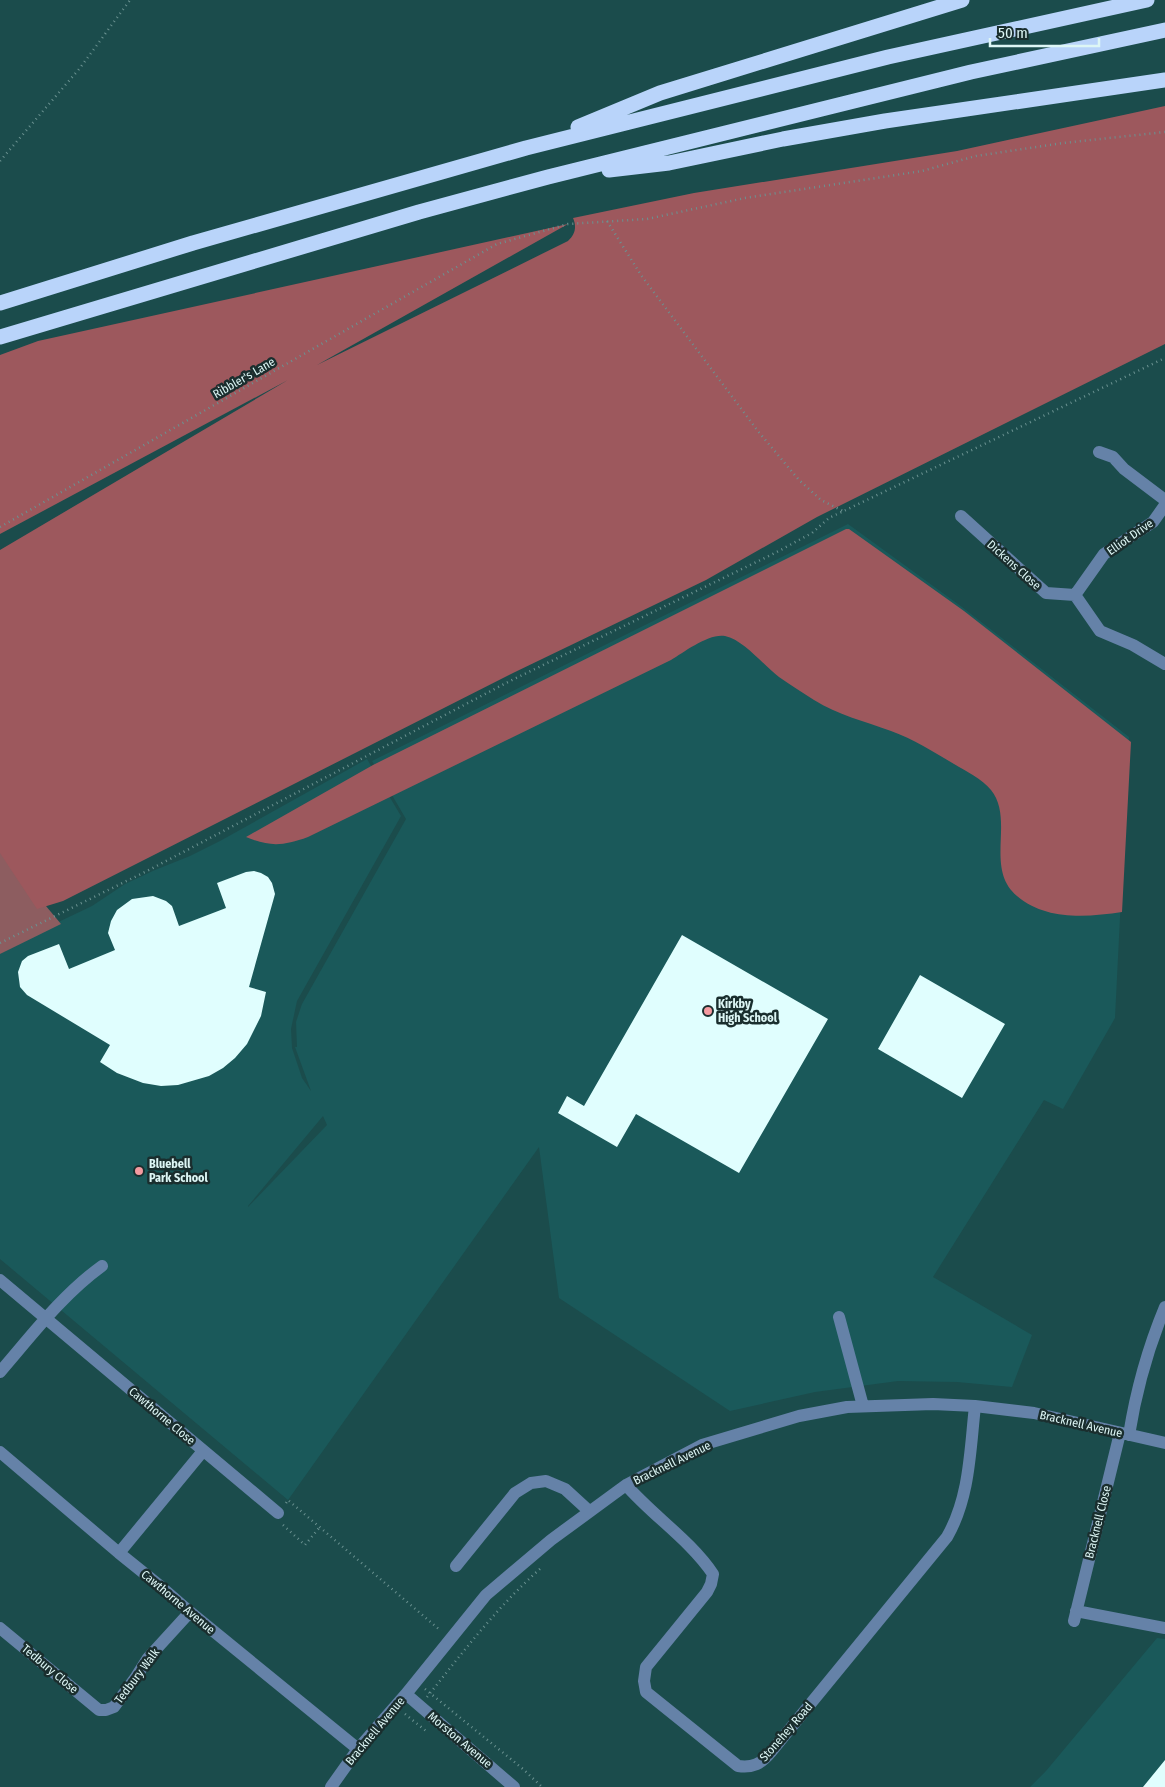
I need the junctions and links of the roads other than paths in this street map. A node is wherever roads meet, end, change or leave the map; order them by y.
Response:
1 (962, 0) edge
2 (1147, 0) edge
3 (1165, 30) edge
4 (1165, 80) edge
5 (526, 148) junction
6 (548, 177) junction
7 (0, 302) edge
8 (0, 337) edge
9 (1099, 452) dead end
10 (1165, 500) edge
11 (1165, 505) edge
12 (961, 516) dead end
13 (1075, 595) junction
14 (1165, 664) edge
15 (102, 1266) dead end
16 (0, 1280) edge
17 (1165, 1308) edge
18 (839, 1317) dead end
19 (47, 1318) junction
20 (0, 1372) edge
21 (863, 1406) junction
22 (975, 1406) junction
23 (1125, 1434) junction
24 (1165, 1443) edge
25 (203, 1451) junction
26 (0, 1452) edge
27 (626, 1485) junction
28 (589, 1511) junction
29 (278, 1513) road end
30 (119, 1553) junction
31 (456, 1566) dead end
32 (190, 1612) junction
33 (0, 1628) edge
34 (1165, 1628) edge
35 (406, 1694) junction
36 (100, 1710) joint
37 (358, 1749) junction
38 (331, 1787) edge
39 (514, 1787) edge

1 - 5 highway
2 - 5 highway
3 - 6 highway
4 - 6 highway
5 - 7 highway
6 - 8 highway
9 - 10 street
11 - 13 street, Elliot Drive
12 - 13 street, Dickens Close
13 - 14 street
15 - 19 street
16 - 19 street, Cawthorne Close
17 - 23 street, Bracknell Close
18 - 21 street
19 - 20 street
19 - 25 street, Cawthorne Close
21 - 22 street, Bracknell Avenue
21 - 27 street, Bracknell Avenue
22 - 23 street, Bracknell Avenue
22 - 27 street, Stonehey Road
23 - 24 street, Bracknell Avenue
23 - 34 street, Bracknell Close
25 - 29 street, Cawthorne Close
25 - 30 street
26 - 30 street, Cawthorne Avenue
27 - 28 street, Bracknell Avenue
28 - 31 street
28 - 35 street, Bracknell Avenue
30 - 32 street, Cawthorne Avenue
32 - 36 street, Tedbury Walk
32 - 37 street, Cawthorne Avenue
33 - 36 street, Tedbury Close
35 - 37 street, Bracknell Avenue
35 - 39 street, Morston Avenue
37 - 38 street, Bracknell Avenue

